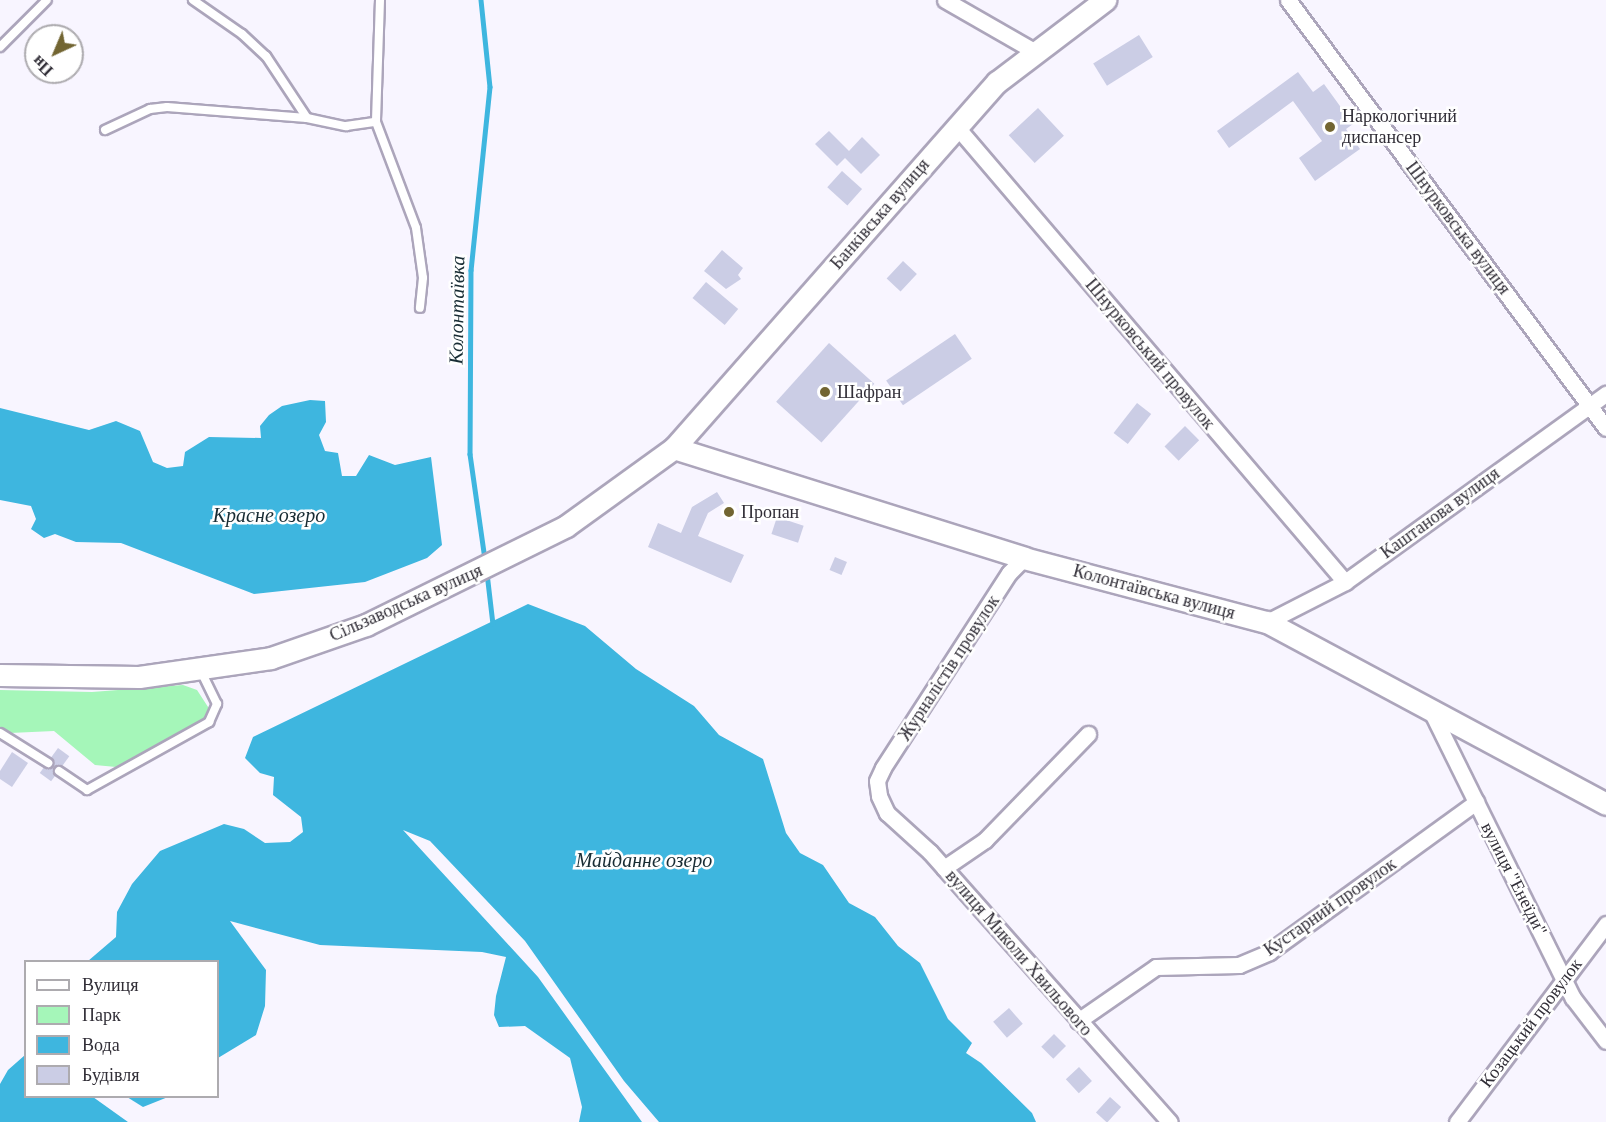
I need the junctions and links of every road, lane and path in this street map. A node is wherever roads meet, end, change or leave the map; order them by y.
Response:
1 (47, 0) edge
2 (193, 0) edge
3 (380, 0) edge
4 (945, 0) edge
5 (1105, 0) edge
6 (1288, 0) edge
7 (0, 47) edge
8 (1034, 51) junction
9 (308, 118) junction
10 (376, 122) junction
11 (956, 126) junction
12 (105, 130) dead end
13 (420, 308) dead end
14 (1606, 394) edge
15 (1591, 405) junction
16 (1606, 428) edge
17 (674, 448) junction
18 (1024, 558) junction
19 (1345, 582) junction
20 (1268, 622) junction
21 (201, 671) junction
22 (0, 675) edge
23 (1431, 711) junction
24 (0, 733) edge
25 (1088, 734) dead end
26 (48, 763) dead end
27 (59, 771) dead end
28 (877, 780) joint
29 (1476, 802) junction
30 (1606, 804) edge
31 (944, 868) junction
32 (1606, 924) edge
33 (1565, 977) junction
34 (1078, 1021) junction
35 (1606, 1041) edge
36 (1170, 1122) edge
37 (1457, 1122) edge

1 - 7 lane
2 - 9 lane
3 - 10 lane
4 - 8 street
5 - 8 main road, Банківська вулиця
6 - 15 street, Шнурковська вулиця
8 - 11 main road, Банківська вулиця
9 - 10 lane
9 - 12 lane
10 - 13 lane
11 - 17 main road, Банківська вулиця
11 - 19 street, Шнурковський провулок
14 - 15 street, Каштанова вулиця
15 - 16 street, Шнурковська вулиця
15 - 19 street, Каштанова вулиця
17 - 18 main road, Колонтаївська вулиця
17 - 21 main road, Сільзаводська вулиця
18 - 20 main road, Колонтаївська вулиця
18 - 28 street, Журналістів провулок
19 - 20 street, Каштанова вулиця
20 - 23 main road, Колонтаївська вулиця
21 - 22 main road, Сільзаводська вулиця
21 - 27 lane
23 - 29 street, вулиця "Енеїди"
23 - 30 main road, Колонтаївська вулиця
24 - 26 lane
25 - 31 street
28 - 31 street, вулиця Миколи Хвильового
29 - 33 street, вулиця "Енеїди"
29 - 34 street, Кустарний провулок
31 - 34 street, вулиця Миколи Хвильового
32 - 33 street, Козацький провулок
33 - 35 street, вулиця "Енеїди"
33 - 37 street, Козацький провулок
34 - 36 street, вулиця Миколи Хвильового

